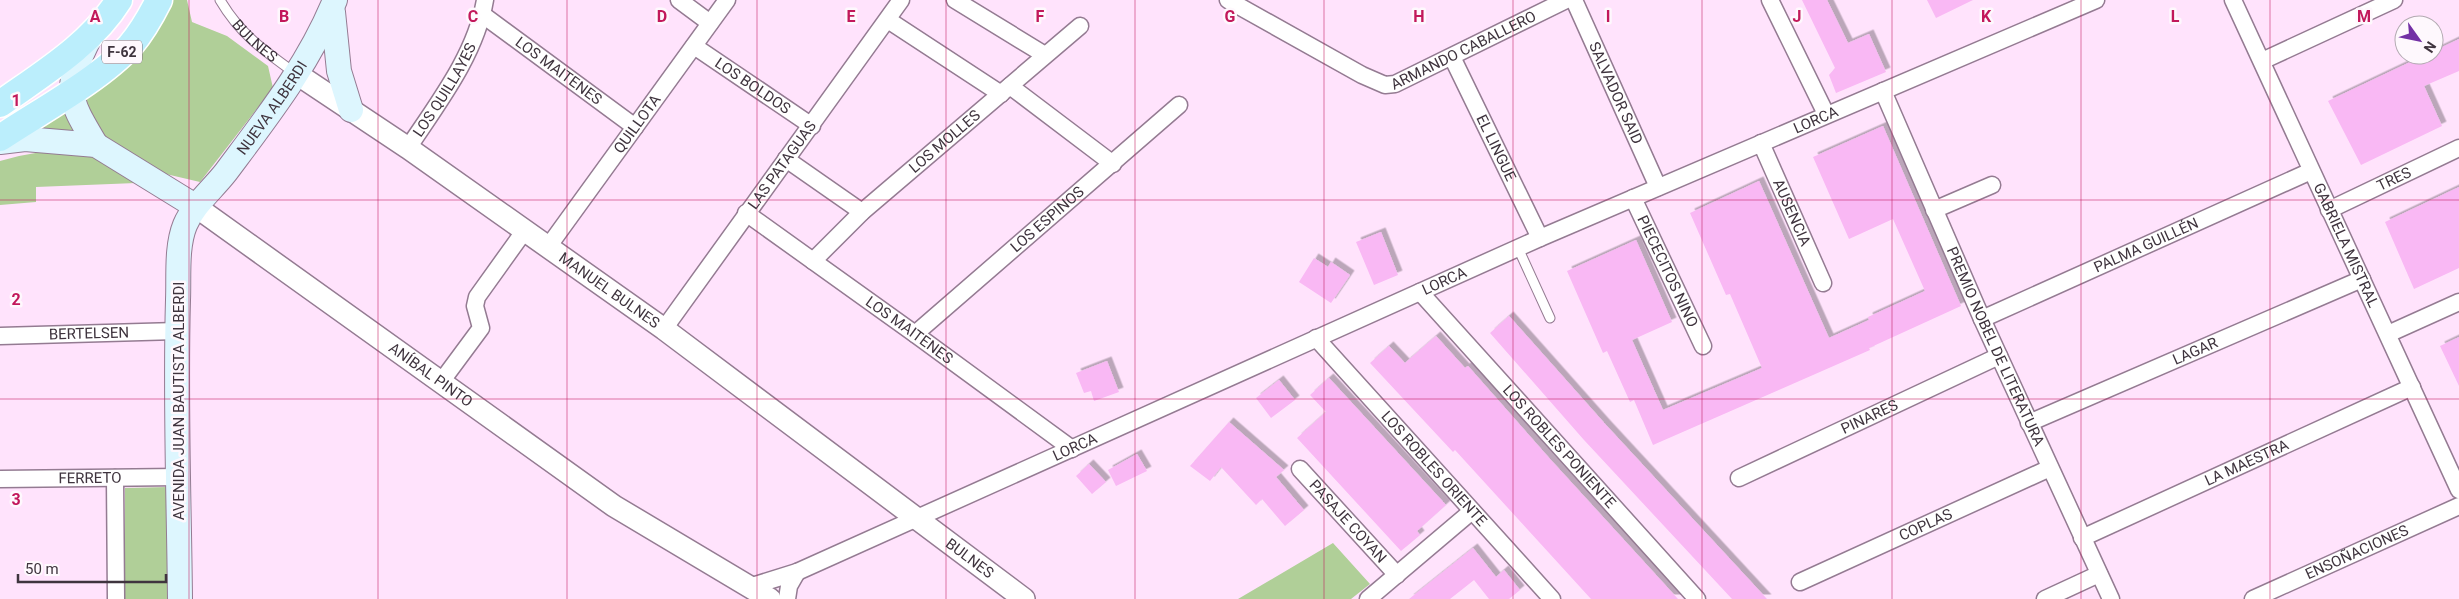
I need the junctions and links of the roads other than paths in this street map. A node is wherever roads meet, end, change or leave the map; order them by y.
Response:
1 (119, 0) edge
2 (159, 0) edge
3 (220, 0) edge
4 (678, 0) edge
5 (727, 0) edge
6 (901, 0) edge
7 (955, 0) edge
8 (1257, 0) edge
9 (1566, 0) edge
10 (1574, 0) edge
11 (1770, 0) edge
12 (2096, 0) edge
13 (2233, 0) edge
14 (2394, 0) edge
15 (334, 3) edge
16 (1235, 4) edge
17 (484, 8) edge
18 (888, 20) junction
19 (710, 23) junction
20 (1080, 26) dead end
21 (92, 34) junction
22 (694, 46) junction
23 (1045, 55) junction
24 (1452, 57) junction
25 (2262, 61) junction
26 (297, 74) junction
27 (1005, 90) junction
28 (70, 91) junction
29 (1883, 91) junction
30 (0, 104) edge
31 (1179, 105) dead end
32 (352, 110) junction
33 (1826, 114) junction
34 (812, 126) junction
35 (635, 127) junction
36 (0, 138) edge
37 (0, 142) edge
38 (1761, 144) junction
39 (96, 145) junction
40 (408, 148) junction
41 (2459, 148) edge
42 (786, 160) junction
43 (1113, 164) junction
44 (2311, 172) junction
45 (1992, 185) dead end
46 (1658, 188) junction
47 (1633, 198) junction
48 (195, 206) junction
49 (1934, 210) junction
50 (2329, 210) junction
51 (862, 212) junction
52 (746, 214) junction
53 (525, 230) junction
54 (1540, 238) junction
55 (548, 247) junction
56 (1518, 248) junction
57 (813, 261) junction
58 (2362, 279) junction
59 (1823, 283) dead end
60 (1420, 292) junction
61 (2459, 302) edge
62 (1550, 318) dead end
63 (1982, 319) junction
64 (664, 329) junction
65 (177, 331) junction
66 (916, 334) junction
67 (2388, 334) junction
68 (0, 336) edge
69 (1316, 338) junction
70 (1703, 346) dead end
71 (1999, 356) junction
72 (441, 382) junction
73 (2412, 387) junction
74 (2029, 423) junction
75 (1072, 449) junction
76 (1300, 468) dead end
77 (2050, 468) junction
78 (179, 477) junction
79 (115, 478) junction
80 (1739, 478) dead end
81 (0, 479) edge
82 (2459, 490) edge
83 (2459, 506) edge
84 (1472, 511) junction
85 (914, 518) junction
86 (2082, 538) junction
87 (796, 572) junction
88 (2099, 574) junction
89 (1397, 575) junction
90 (1800, 582) dead end
91 (749, 587) junction
92 (1546, 597) edge
93 (116, 599) edge
94 (180, 599) edge
95 (770, 599) edge
96 (787, 599) edge
97 (1024, 599) edge
98 (1368, 599) edge
99 (1697, 599) edge
100 (2044, 599) edge
101 (2111, 599) edge
102 (2254, 599) edge

1 - 21 main road, F-62
2 - 28 main road, F-62
3 - 26 lane, BULNES
4 - 19 street
5 - 19 street, QUILLOTA
6 - 18 street, LAS PATAGUAS
7 - 23 street
8 - 16 street
9 - 24 street, ARMANDO CABALLERO
10 - 46 street, SALVADOR SAID
11 - 33 street
12 - 29 street, LORCA
13 - 25 street, GABRIELA MISTRAL
14 - 25 street
15 - 26 main road, NUEVA ALBERDI
15 - 32 main road
16 - 24 street, ARMANDO CABALLERO
17 - 35 street, LOS MAITENES
17 - 40 street, LOS QUILLAYES
18 - 27 street
18 - 34 street, LAS PATAGUAS
19 - 22 street, QUILLOTA
20 - 23 street, LOS MOLLES
21 - 28 main road
21 - 30 main road, F-62
22 - 34 street, LOS BOLDOS
22 - 35 street, QUILLOTA
23 - 27 street, LOS MOLLES
24 - 54 street, EL LINGUE
25 - 44 street, GABRIELA MISTRAL
26 - 32 street, MANUEL BULNES
26 - 48 main road, NUEVA ALBERDI
27 - 43 street
27 - 51 street, LOS MOLLES
28 - 36 main road, F-62
28 - 39 main road, ANÍBAL PINTO
29 - 33 street, LORCA
29 - 49 street, PREMIO NOBEL DE LITERATURA
31 - 43 street, LOS ESPINOS
32 - 40 street, MANUEL BULNES
33 - 38 street, LORCA
34 - 42 street, LAS PATAGUAS
35 - 55 street, QUILLOTA
37 - 39 main road, ANÍBAL PINTO
38 - 46 street, LORCA
38 - 59 street, AUSENCIA
39 - 48 main road, ANÍBAL PINTO
40 - 53 street, MANUEL BULNES
41 - 50 street, TRES
42 - 51 street
42 - 52 street, LAS PATAGUAS
43 - 66 street, LOS ESPINOS
44 - 50 street, GABRIELA MISTRAL
44 - 63 street, PALMA GUILLÉN
45 - 49 street
46 - 47 street, LORCA
47 - 54 street, LORCA
47 - 70 street, PIECECITOS NINO
48 - 65 main road, AVENIDA JUAN BAUTISTA ALBERDI
48 - 72 street, ANÍBAL PINTO
49 - 63 street, PREMIO NOBEL DE LITERATURA
50 - 58 street, GABRIELA MISTRAL
51 - 57 street, LOS MOLLES
52 - 57 street, LOS MAITENES
52 - 64 street, LAS PATAGUAS
53 - 55 street, MANUEL BULNES
53 - 72 street
54 - 56 street, LORCA
55 - 64 street, MANUEL BULNES
56 - 60 street, LORCA
56 - 62 lane
57 - 66 street, LOS MAITENES
58 - 67 street, GABRIELA MISTRAL
58 - 74 street, LAGAR
60 - 69 street, LORCA
60 - 99 street, LOS ROBLES PONIENTE
61 - 67 street
63 - 71 street, PREMIO NOBEL DE LITERATURA
64 - 85 street, MANUEL BULNES
65 - 68 street, BERTELSEN
65 - 78 main road, AVENIDA JUAN BAUTISTA ALBERDI
66 - 75 street, LOS MAITENES
67 - 73 street, GABRIELA MISTRAL
69 - 75 street, LORCA
69 - 84 street, LOS ROBLES ORIENTE
71 - 74 street, PREMIO NOBEL DE LITERATURA
71 - 80 street, PINARES
72 - 91 street, ANÍBAL PINTO
73 - 82 street, GABRIELA MISTRAL
73 - 86 street, LA MAESTRA
74 - 77 street, PREMIO NOBEL DE LITERATURA
75 - 85 street, LORCA
76 - 89 street, PASAJE COYAN
77 - 86 street, PREMIO NOBEL DE LITERATURA
77 - 90 street, COPLAS
78 - 79 street, FERRETO
78 - 94 main road, AVENIDA JUAN BAUTISTA ALBERDI
79 - 81 street, FERRETO
79 - 93 street
83 - 102 street, ENSOÑACIONES
84 - 89 street
84 - 92 street, LOS ROBLES ORIENTE
85 - 87 street, LORCA
85 - 97 street, BULNES
86 - 88 street, PREMIO NOBEL DE LITERATURA
87 - 91 street, LORCA
87 - 96 street
88 - 100 street
88 - 101 street, PREMIO NOBEL DE LITERATURA
89 - 98 street
91 - 95 street, ANÍBAL PINTO

